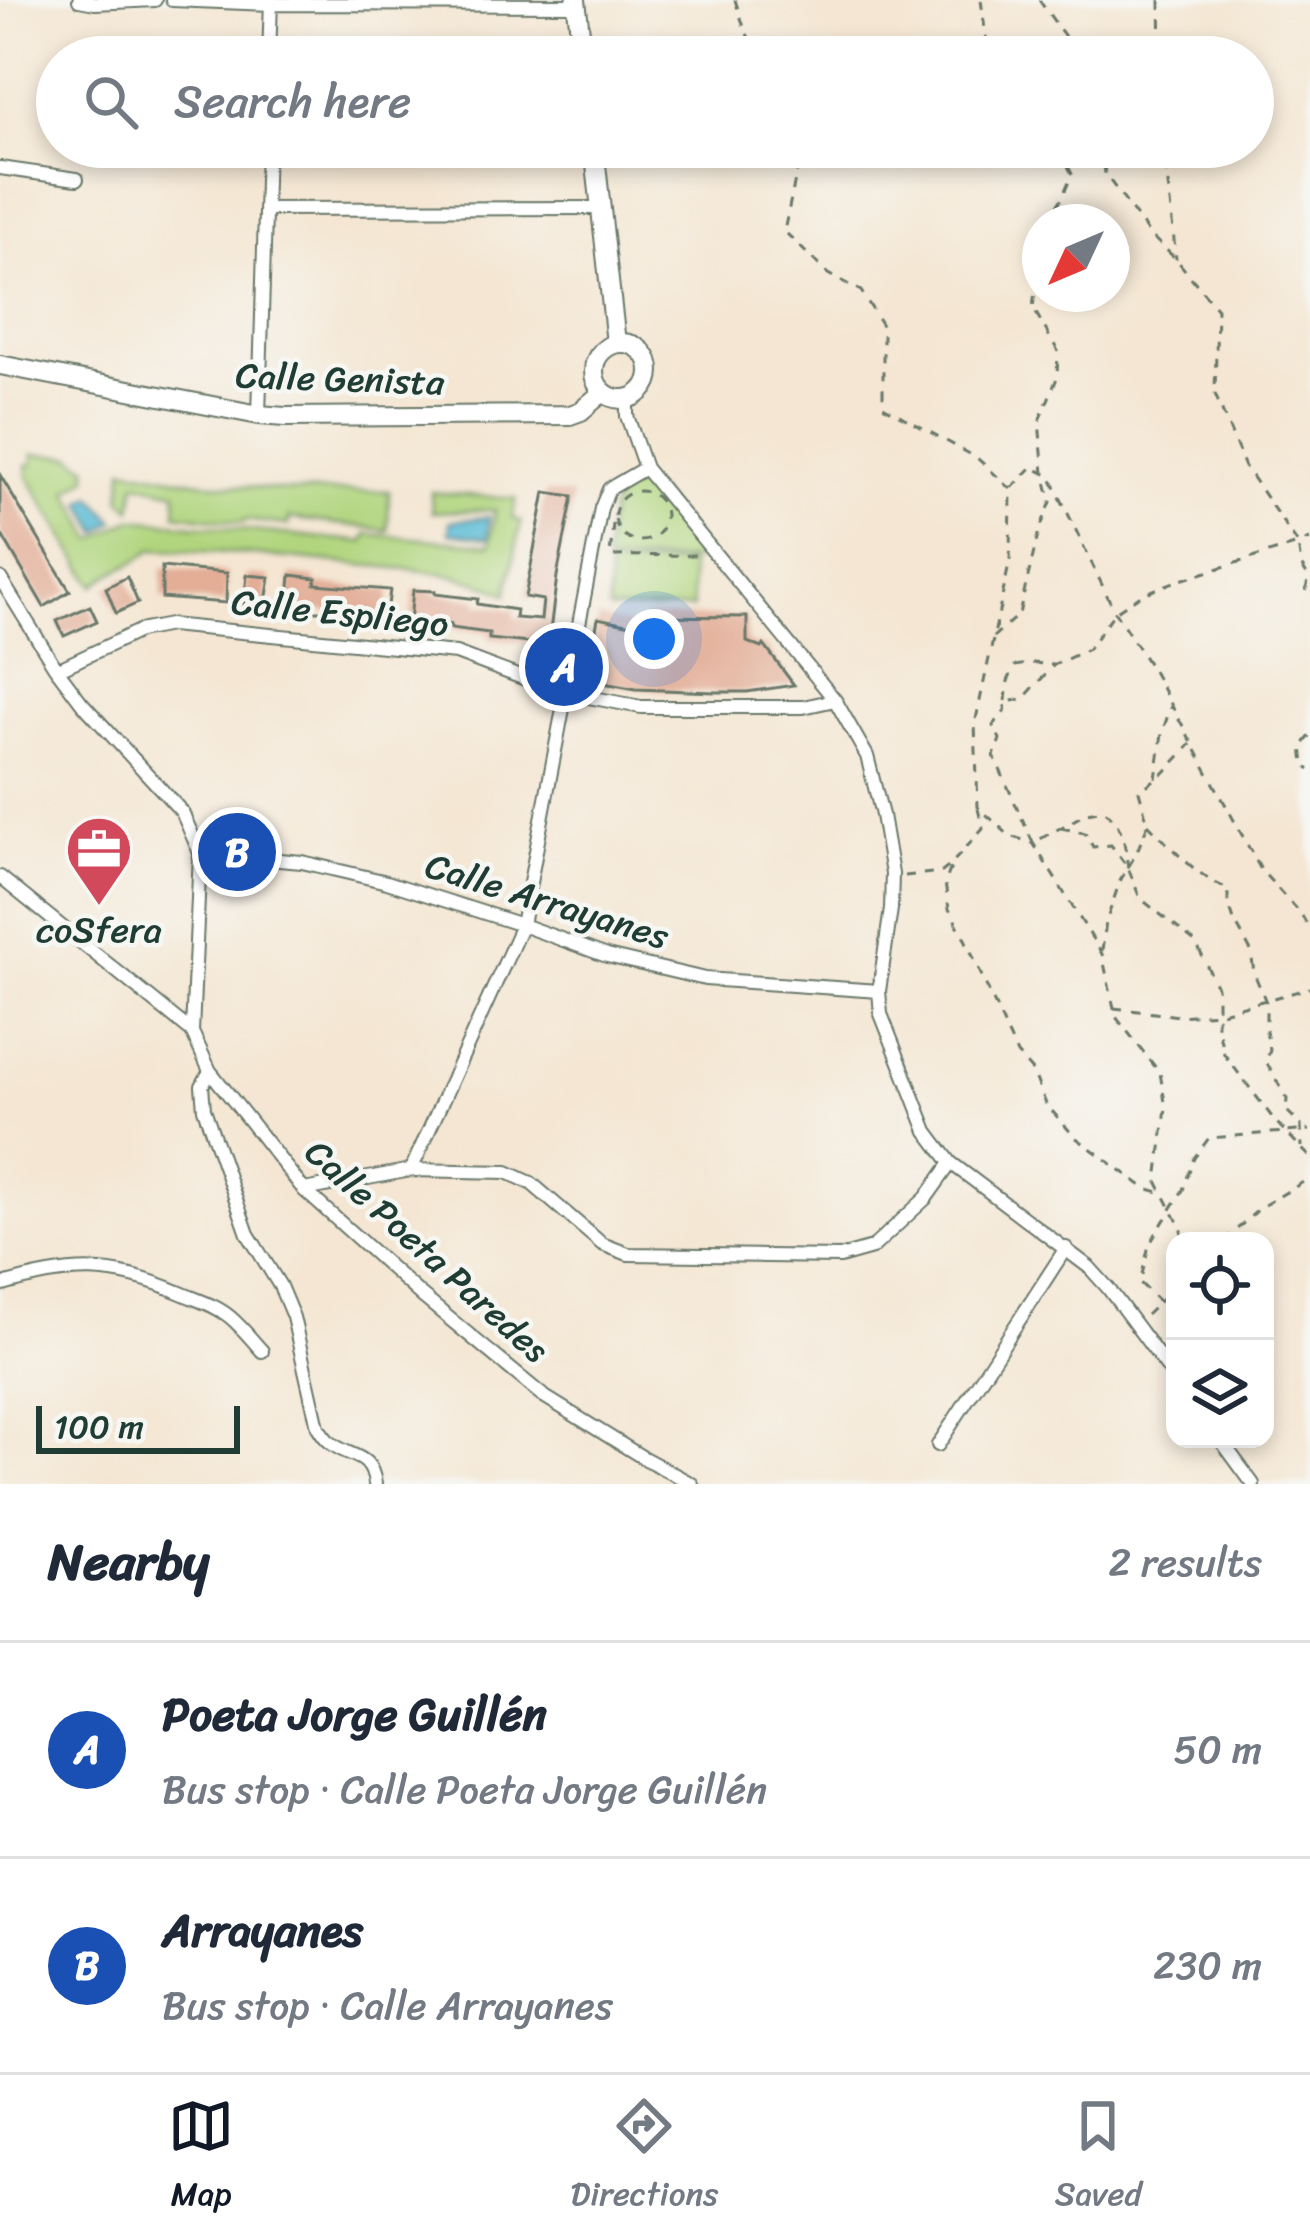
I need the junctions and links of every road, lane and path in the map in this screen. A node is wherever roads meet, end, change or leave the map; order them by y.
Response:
1 (79, 0) edge
2 (155, 0) edge
3 (172, 0) edge
4 (735, 0) edge
5 (981, 0) edge
6 (1039, 0) edge
7 (1160, 0) edge
8 (271, 2) edge
9 (577, 2) edge
10 (270, 36) edge
11 (581, 36) edge
12 (748, 36) edge
13 (986, 36) edge
14 (1065, 36) edge
15 (1161, 36) edge
16 (0, 168) edge
17 (266, 168) edge
18 (596, 168) edge
19 (798, 168) edge
20 (1068, 168) edge
21 (1104, 168) edge
22 (1166, 168) edge
23 (77, 179) dead end
24 (1058, 204) edge
25 (601, 208) junction
26 (265, 209) junction
27 (1176, 259) junction
28 (1035, 312) edge
29 (616, 343) junction
30 (0, 365) edge
31 (602, 392) junction
32 (627, 399) junction
33 (259, 415) junction
34 (645, 468) junction
35 (1044, 472) junction
36 (1011, 489) junction
37 (614, 514) junction
38 (1310, 539) edge
39 (1298, 544) junction
40 (702, 555) dead end
41 (0, 578) edge
42 (1310, 597) edge
43 (1115, 612) junction
44 (992, 637) junction
45 (1054, 665) junction
46 (57, 670) junction
47 (566, 693) junction
48 (835, 700) junction
49 (1006, 702) junction
50 (1172, 705) junction
51 (1310, 736) edge
52 (1192, 742) junction
53 (1310, 770) edge
54 (1156, 779) junction
55 (978, 807) junction
56 (1148, 824) junction
57 (1059, 828) junction
58 (1033, 843) junction
59 (200, 853) junction
60 (953, 862) junction
61 (1128, 868) junction
62 (0, 878) edge
63 (892, 878) junction
64 (522, 925) junction
65 (1310, 931) edge
66 (1102, 954) junction
67 (1310, 988) edge
68 (879, 991) junction
69 (1266, 1001) junction
70 (1114, 1008) junction
71 (1217, 1013) junction
72 (192, 1032) junction
73 (210, 1071) junction
74 (1310, 1130) edge
75 (1302, 1149) junction
76 (1310, 1157) edge
77 (951, 1163) junction
78 (411, 1170) junction
79 (1310, 1178) edge
80 (304, 1190) junction
81 (1163, 1193) junction
82 (1182, 1232) edge
83 (1234, 1232) edge
84 (1066, 1248) junction
85 (0, 1286) edge
86 (1166, 1296) edge
87 (1160, 1302) junction
88 (1136, 1325) junction
89 (262, 1351) dead end
90 (1166, 1366) edge
91 (938, 1445) dead end
92 (1227, 1448) edge
93 (375, 1484) edge
94 (692, 1484) edge
95 (1253, 1484) edge

1 - 2 street
3 - 8 street
4 - 12 path
5 - 13 path
6 - 14 path
7 - 15 path
8 - 9 street
8 - 10 street
9 - 11 street
16 - 23 street
17 - 26 street
18 - 25 street
19 - 36 path
20 - 24 path
21 - 27 path
22 - 27 path
25 - 26 street
25 - 29 street
26 - 33 street
27 - 39 path
28 - 35 path
29 - 31 street
29 - 32 street
30 - 33 street, Calle Genista
31 - 32 street
31 - 33 street, Calle Genista
32 - 34 street
34 - 47 street
34 - 48 street
35 - 36 path
35 - 43 path
35 - 44 path
36 - 44 path
37 - 37 path
37 - 40 path
38 - 39 path
39 - 42 path
39 - 43 path
41 - 46 street
43 - 45 path
43 - 50 path
44 - 55 path
45 - 49 path
45 - 49 path
46 - 47 street, Calle Espliego
46 - 59 street
47 - 48 street, Calle Espliego
47 - 64 street
48 - 63 street
49 - 58 path
50 - 52 path
50 - 54 path
51 - 53 path
52 - 54 path
52 - 65 path
54 - 56 path
55 - 58 path
55 - 60 path
56 - 61 path
56 - 69 path
57 - 58 path
57 - 61 path
57 - 61 path
58 - 66 path
59 - 64 street, Calle Arrayanes
59 - 72 street
60 - 63 path
60 - 81 path
61 - 66 path
61 - 71 path
62 - 72 street, Calle Poeta Paredes
63 - 68 street
64 - 68 street, Calle Arrayanes
64 - 78 street
66 - 70 path
67 - 69 path
68 - 77 street
69 - 71 path
69 - 75 path
70 - 71 path
70 - 81 path
71 - 75 path
72 - 73 street, Calle Poeta Paredes
73 - 80 street, Calle Poeta Paredes
73 - 93 street
74 - 87 path
75 - 76 path
77 - 78 street
77 - 84 street
78 - 80 street
79 - 83 path
80 - 94 street, Calle Poeta Paredes
81 - 82 path
84 - 88 street
84 - 91 street
85 - 89 street
86 - 87 path
87 - 88 path
88 - 90 street
92 - 95 street

